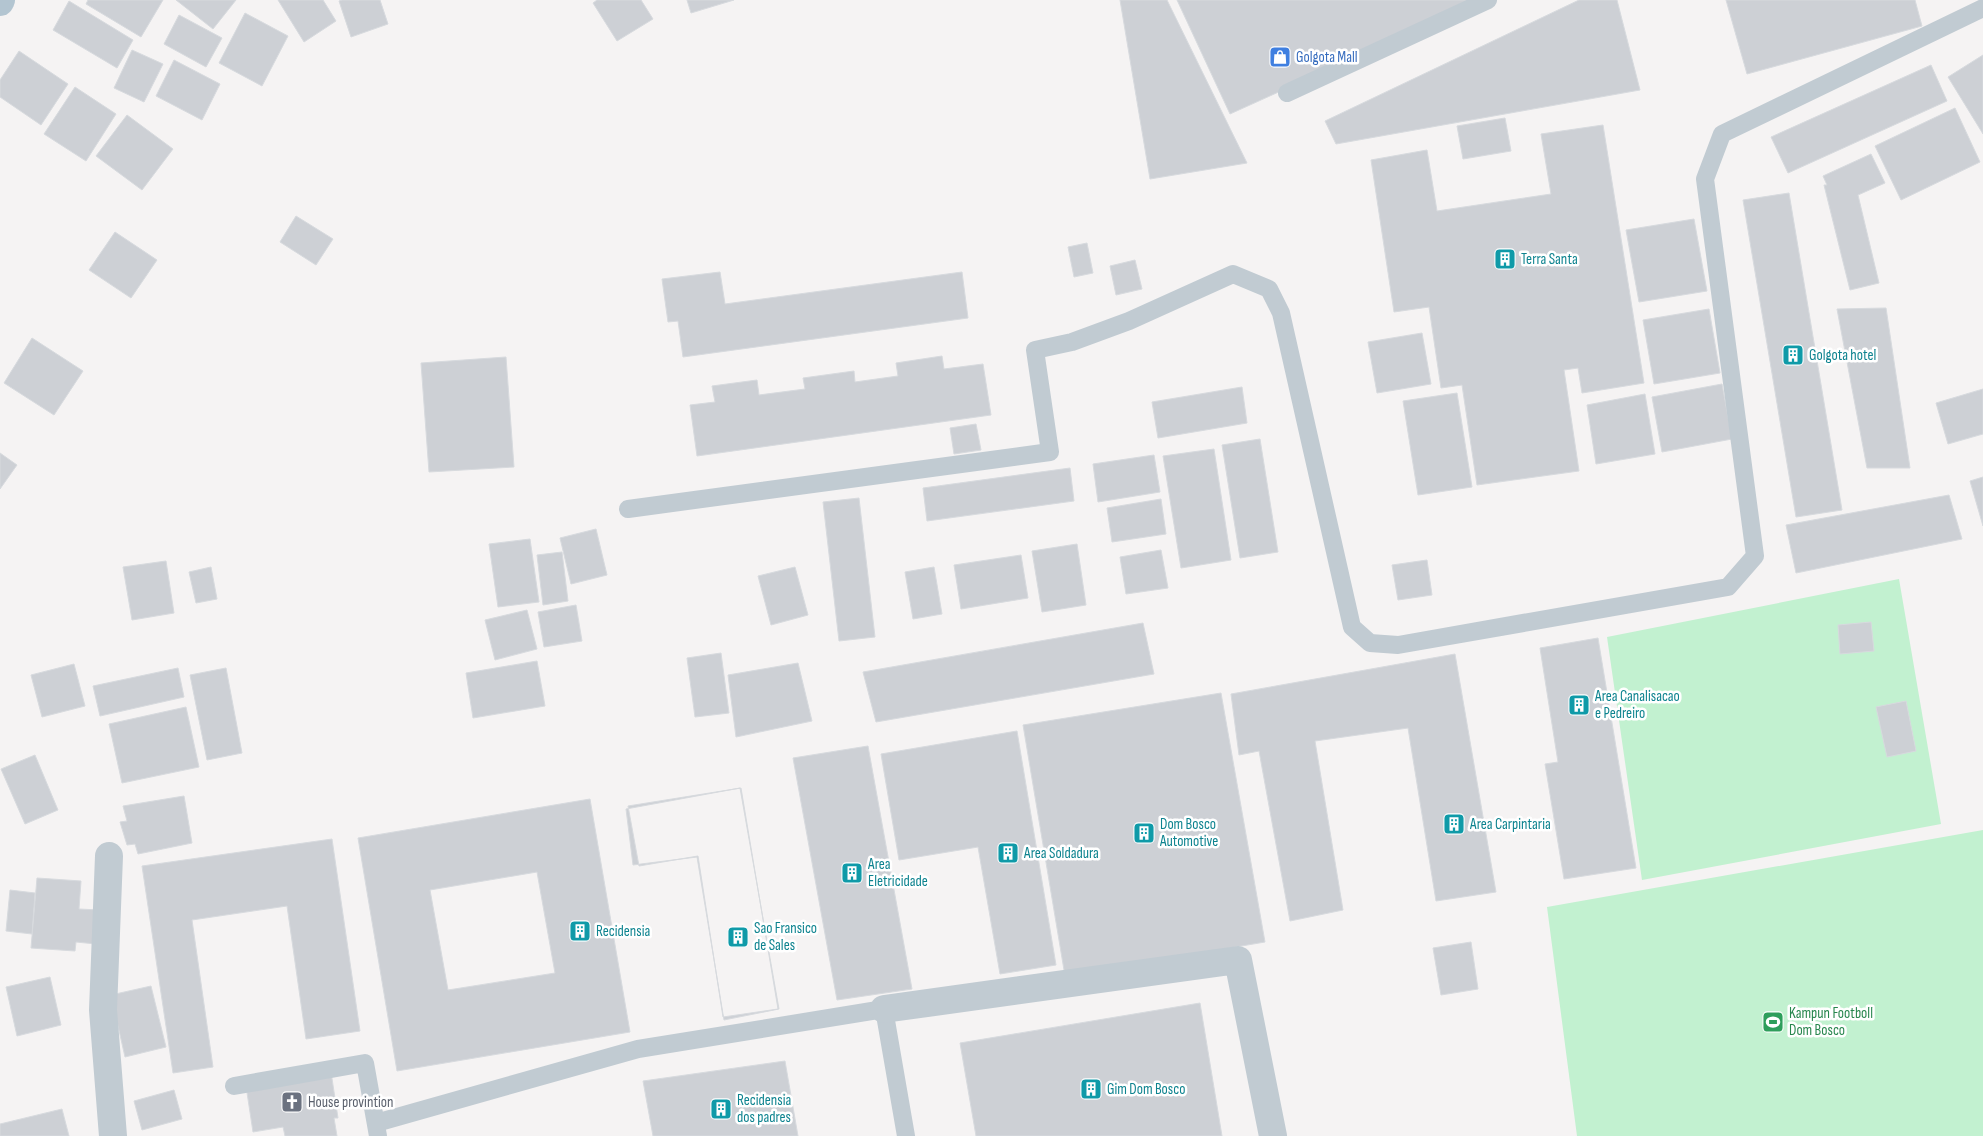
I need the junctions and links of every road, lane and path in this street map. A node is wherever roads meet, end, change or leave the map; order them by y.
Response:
1 (1488, 0) edge
2 (1983, 8) edge
3 (1287, 93) dead end
4 (628, 509) dead end
5 (109, 856) dead end
6 (884, 1009) junction
7 (234, 1086) dead end
8 (377, 1130) edge
9 (113, 1136) edge
10 (906, 1136) edge
11 (1273, 1136) edge

1 - 3 lane
2 - 4 lane
5 - 9 street
6 - 8 lane
6 - 10 lane
6 - 11 street
7 - 8 lane

